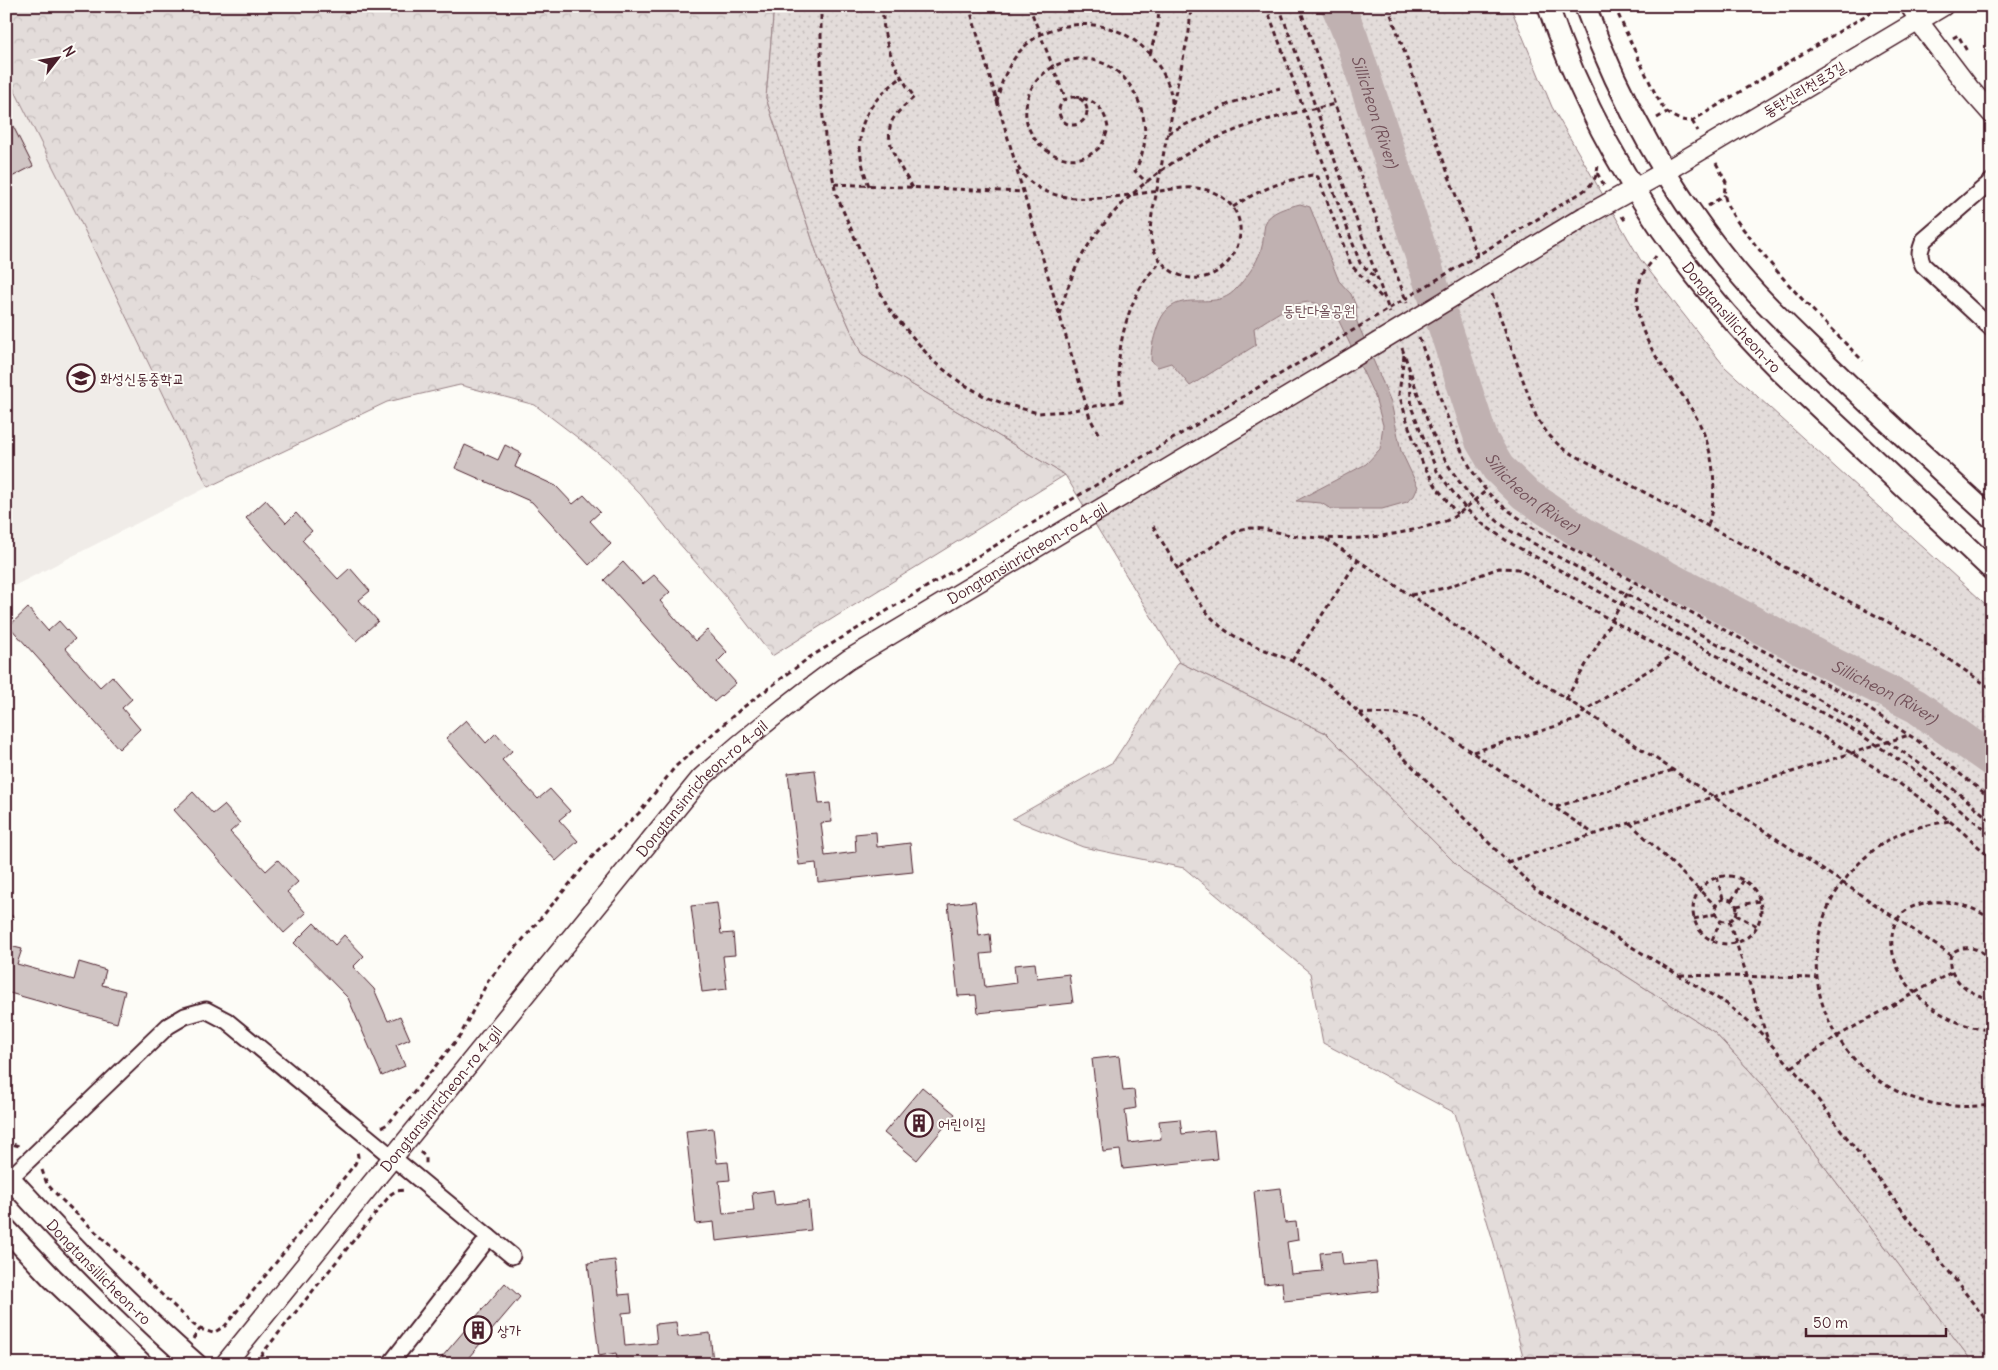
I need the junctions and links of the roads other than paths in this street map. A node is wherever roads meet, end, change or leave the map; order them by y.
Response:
1 (1548, 6) edge
2 (1585, 6) edge
3 (1943, 6) edge
4 (1913, 14) edge
5 (1992, 114) edge
6 (1666, 171) junction
7 (1992, 181) edge
8 (1634, 189) junction
9 (1585, 216) joint
10 (1992, 329) edge
11 (1992, 518) edge
12 (1992, 570) edge
13 (393, 1157) junction
14 (8, 1176) edge
15 (6, 1229) edge
16 (489, 1237) junction
17 (512, 1256) dead end
18 (142, 1364) edge
19 (196, 1364) edge
20 (225, 1364) edge
21 (390, 1364) edge

1 - 8 main road, Dongtansillicheon-ro
2 - 6 main road
3 - 4 street, 동탄신리천로3길
4 - 5 street
4 - 6 street, 동탄신리천로3길
6 - 8 street, 동탄신리천로3길
6 - 11 main road
7 - 10 street
8 - 9 street, 동탄신리천로3길
8 - 12 main road, Dongtansillicheon-ro
9 - 13 street, Dongtansinricheon-ro 4-gil, bridge
13 - 14 street
13 - 16 street
13 - 20 street, Dongtansinricheon-ro 4-gil
14 - 19 main road, Dongtansillicheon-ro
15 - 18 main road
16 - 17 street
16 - 21 street

